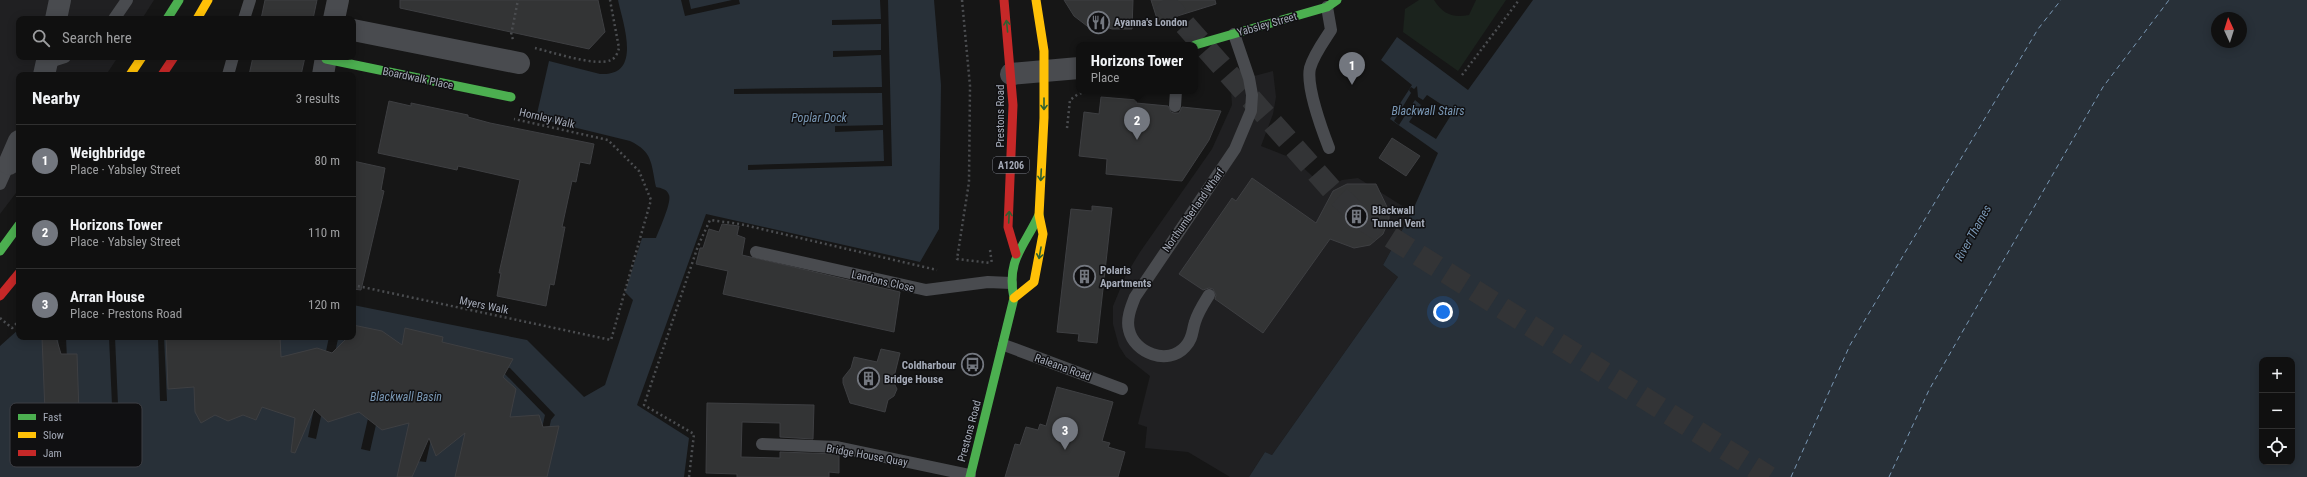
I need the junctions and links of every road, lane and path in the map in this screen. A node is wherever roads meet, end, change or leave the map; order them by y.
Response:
1 (60, 0) edge
2 (127, 0) edge
3 (179, 0) edge
4 (208, 0) edge
5 (250, 0) edge
6 (338, 0) edge
7 (518, 0) edge
8 (610, 0) edge
9 (962, 0) edge
10 (1004, 0) edge
11 (1036, 0) edge
12 (1519, 0) edge
13 (1332, 3) edge
14 (57, 16) edge
15 (116, 16) edge
16 (169, 16) edge
17 (199, 16) edge
18 (245, 16) edge
19 (335, 16) edge
20 (356, 30) edge
21 (1234, 34) junction
22 (1198, 44) edge
23 (518, 54) junction
24 (140, 60) edge
25 (172, 60) edge
26 (232, 60) edge
27 (325, 64) edge
28 (1076, 68) edge
29 (132, 72) edge
30 (164, 72) edge
31 (229, 72) edge
32 (1044, 72) junction
33 (1011, 74) junction
34 (1462, 75) dead end
35 (1078, 94) edge
36 (1176, 94) edge
37 (507, 96) joint
38 (1175, 106) dead end
39 (1067, 129) dead end
40 (16, 145) edge
41 (1329, 148) dead end
42 (4, 163) edge
43 (0, 184) edge
44 (1039, 215) junction
45 (16, 230) edge
46 (0, 251) edge
47 (756, 252) dead end
48 (1016, 254) junction
49 (990, 263) dead end
50 (944, 272) dead end
51 (16, 277) edge
52 (1010, 283) junction
53 (356, 286) edge
54 (1209, 295) dead end
55 (0, 296) edge
56 (1014, 298) junction
57 (0, 318) edge
58 (16, 324) edge
59 (611, 340) joint
60 (1004, 345) junction
61 (1122, 389) dead end
62 (762, 444) dead end
63 (970, 476) edge
64 (689, 477) edge

1 - 14 street
2 - 15 lane
3 - 16 main road
4 - 17 main road
5 - 18 lane
6 - 19 street
7 - 23 path
8 - 23 path
9 - 49 path
33 -> 10 main road, Prestons Road / A1206
11 - 32 main road, Prestons Road / A1206
12 - 34 path
13 - 21 main road, Yabsley Street
13 - 41 lane
20 - 23 street
21 - 22 main road, Yabsley Street
21 - 54 lane, Northumberland Wharf
24 - 29 main road
25 - 30 main road
26 - 31 lane
27 - 37 main road, Boardwalk Place
28 - 32 street
32 - 33 street
32 -> 44 main road, Prestons Road / A1206
48 -> 33 main road, Prestons Road / A1206
35 - 39 path
36 - 38 lane
37 - 59 path, Hornley Walk
40 - 42 street
42 - 43 lane
44 - 48 main road, Prestons Road / A1206
44 -> 56 main road, Prestons Road / A1206
45 - 46 main road
47 - 52 lane, Landons Close
48 - 52 main road, Prestons Road / A1206
50 - 64 path
51 - 55 main road
52 - 56 main road, Prestons Road / A1206
53 - 59 path, Myers Walk
56 - 60 main road, Prestons Road / A1206
57 - 58 path
60 - 61 lane, Raleana Road
60 - 63 main road, Prestons Road / A1206
62 - 63 lane, Bridge House Quay

